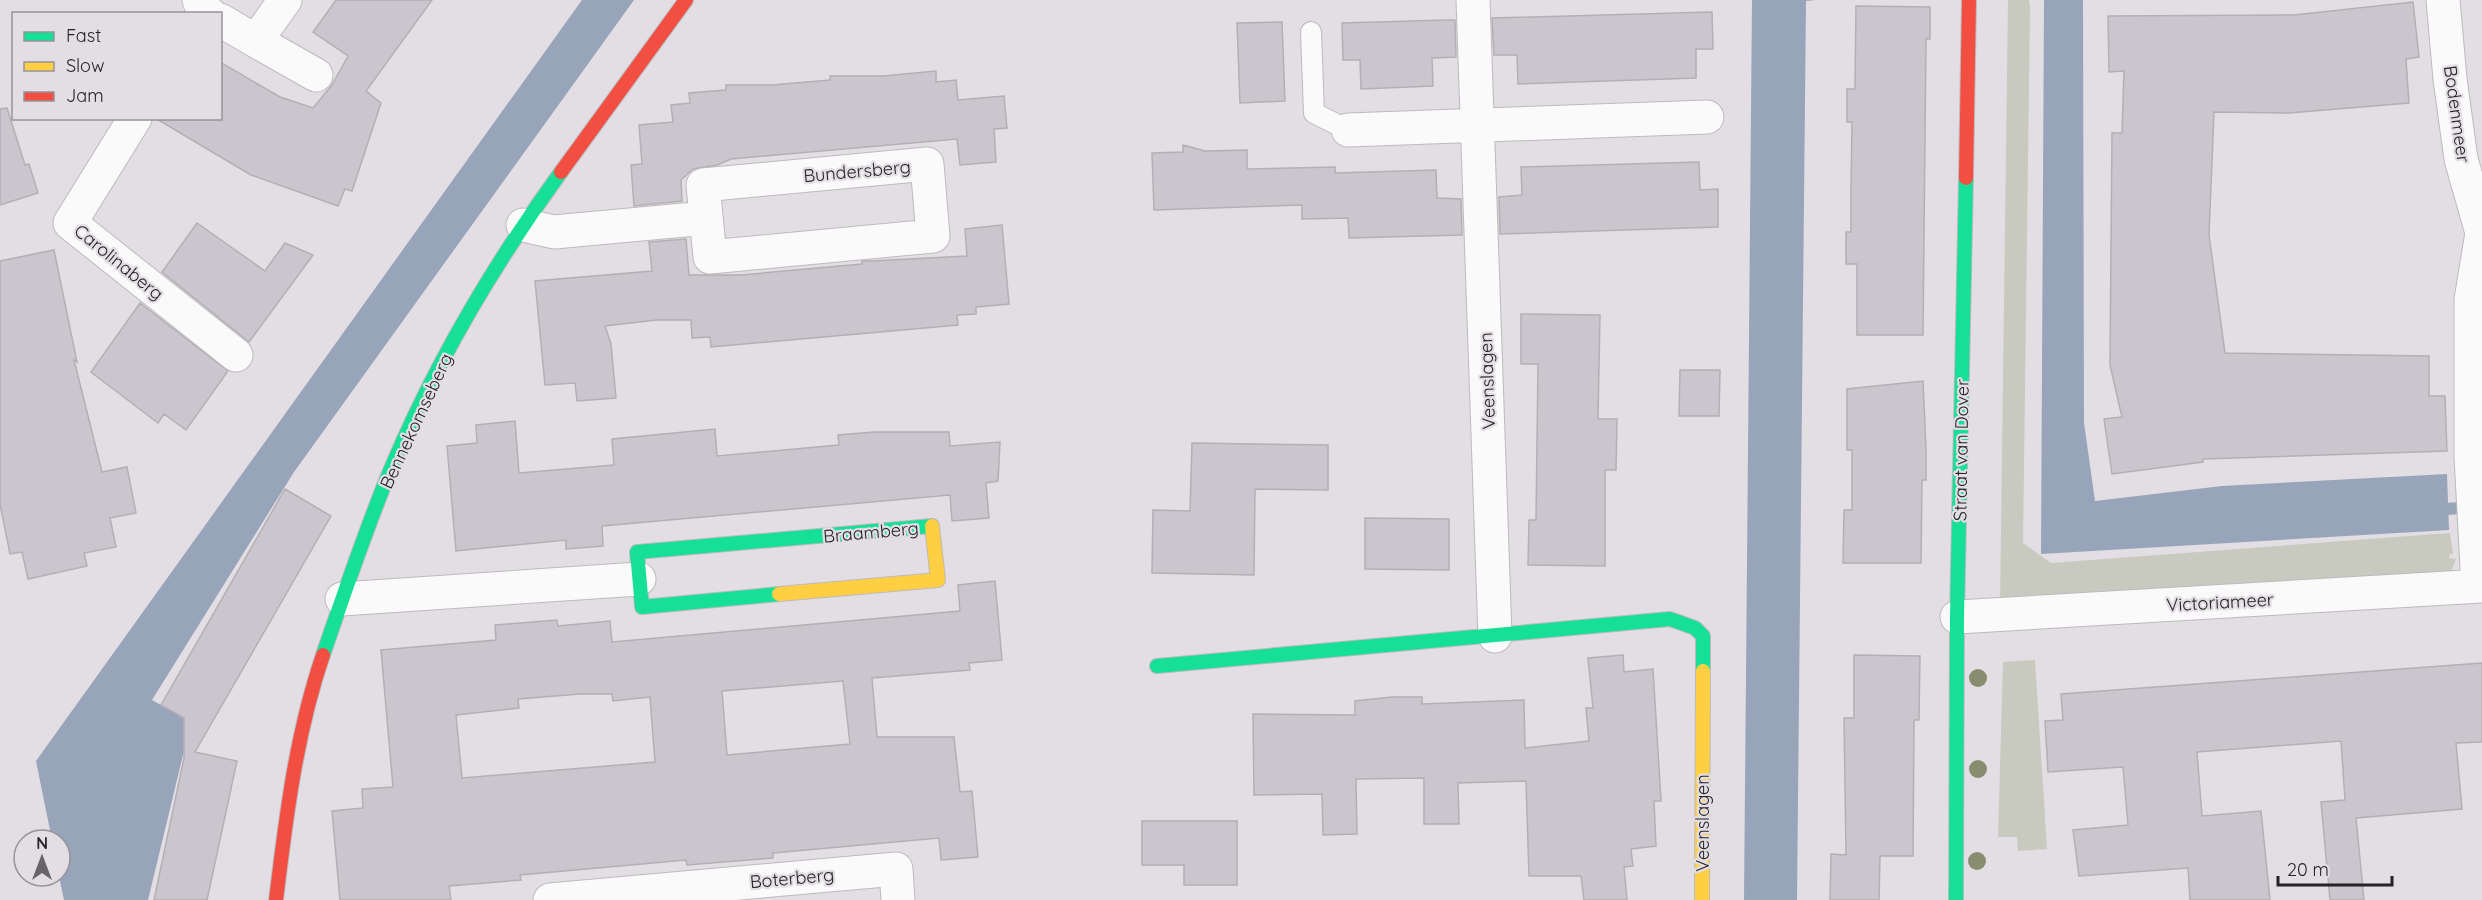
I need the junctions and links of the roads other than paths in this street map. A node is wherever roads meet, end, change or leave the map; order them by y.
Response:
1 (285, 0) edge
2 (686, 0) edge
3 (1473, 0) edge
4 (1969, 0) edge
5 (2443, 0) edge
6 (222, 20) edge
7 (1311, 32) dead end
8 (256, 41) junction
9 (316, 75) dead end
10 (1707, 117) dead end
11 (134, 120) edge
12 (1478, 125) junction
13 (1348, 130) joint
14 (706, 218) junction
15 (523, 225) junction
16 (236, 355) dead end
17 (2479, 576) edge
18 (639, 579) junction
19 (342, 598) junction
20 (1958, 617) junction
21 (1495, 636) junction
22 (1157, 666) dead end
23 (276, 900) edge
24 (550, 900) edge
25 (898, 900) edge
26 (1702, 900) edge
27 (1956, 900) edge

1 - 8 street
2 - 15 street, Bennekomseberg
3 - 12 street, Veenslagen
4 - 20 street, Straat van Dover
5 - 17 street, Bodenmeer
6 - 8 street
7 - 13 lane
8 - 9 street
10 - 12 street
11 - 16 street, Carolinaberg
12 - 13 street
12 - 21 street, Veenslagen
14 - 14 street, Bundersberg
14 - 15 street
15 - 19 street, Bennekomseberg
17 - 20 street, Victoriameer
18 - 18 street, Braamberg
18 - 19 street
19 - 23 street, Bennekomseberg
20 - 27 street, Straat van Dover
21 - 22 street, Veenslagen
21 - 26 street, Veenslagen
24 - 25 street, Boterberg

